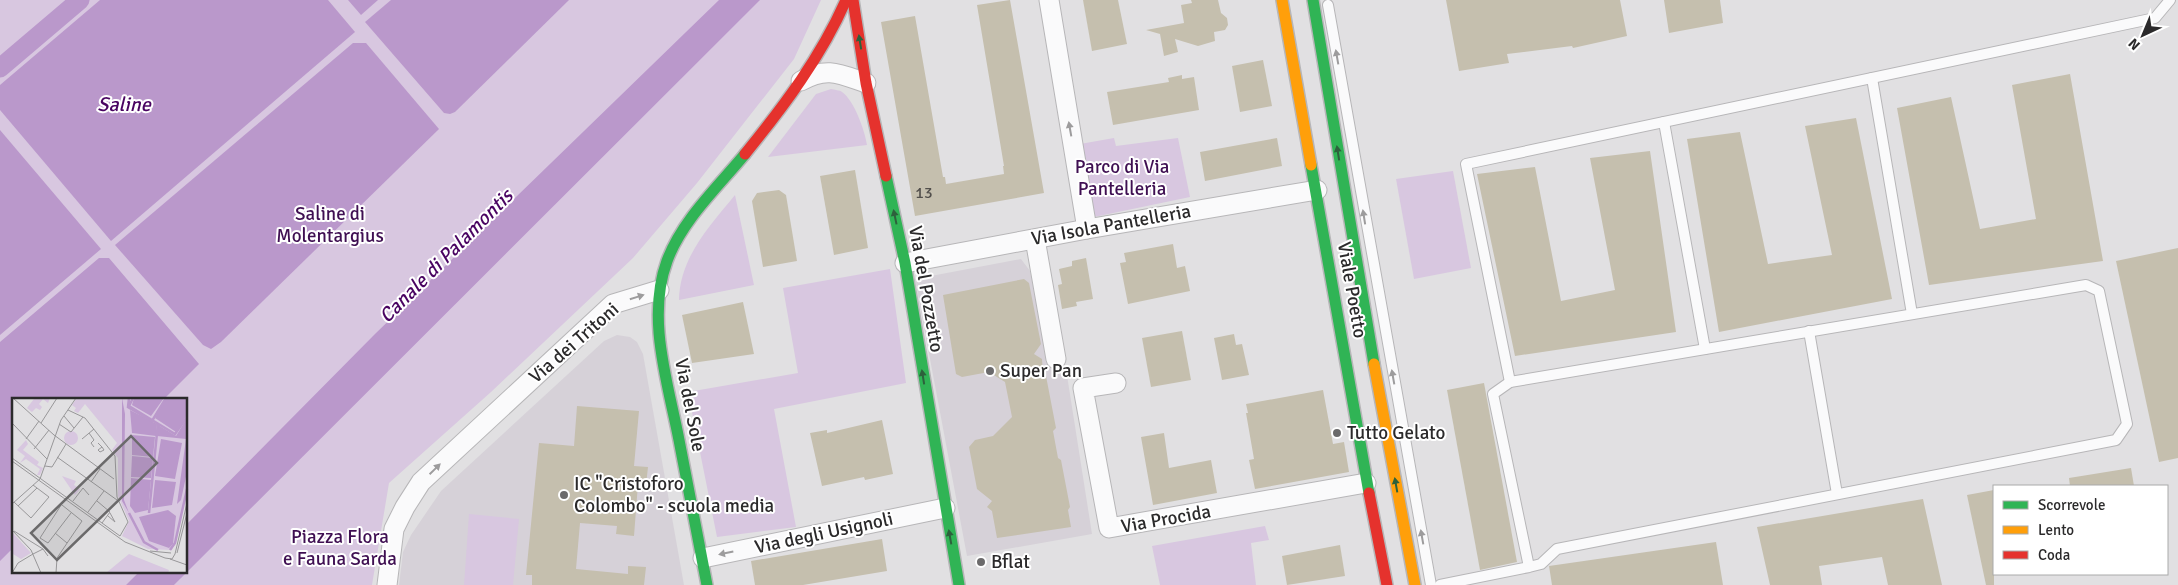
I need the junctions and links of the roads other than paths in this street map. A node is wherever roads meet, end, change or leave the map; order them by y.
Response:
1 (846, 0) edge
2 (853, 0) edge
3 (1049, 0) edge
4 (1275, 0) edge
5 (1282, 0) edge
6 (1312, 0) edge
7 (1327, 0) edge
8 (2170, 0) edge
9 (1872, 78) junction
10 (800, 82) junction
11 (866, 83) junction
12 (1664, 122) junction
13 (1312, 190) junction
14 (1087, 229) junction
15 (1035, 239) junction
16 (905, 263) junction
17 (659, 290) junction
18 (1912, 314) junction
19 (1809, 331) junction
20 (1705, 349) junction
21 (1056, 359) dead end
22 (1510, 382) junction
23 (1116, 383) dead end
24 (1363, 484) junction
25 (1837, 494) junction
26 (945, 508) junction
27 (703, 558) junction
28 (1529, 567) junction
29 (387, 585) edge
30 (707, 585) edge
31 (959, 585) edge
32 (1378, 585) edge
33 (1387, 585) edge
34 (1414, 585) edge
35 (1431, 585) edge
36 (1440, 585) edge

1 - 10 street
11 -> 2 street, Via del Pozzetto
14 -> 3 street
4 - 13 lane, Viale Poetto
5 - 13 street, Viale Poetto
34 -> 6 street, Viale Poetto
35 -> 7 lane
8 - 9 lane
9 - 12 lane
9 - 18 lane
10 - 11 street
10 - 17 street
16 -> 11 street, Via del Pozzetto
12 - 20 lane
12 - 22 lane
13 - 14 street, Via Isola Pantelleria
13 - 24 street, Viale Poetto
14 - 15 street, Via Isola Pantelleria
15 - 16 street, Via Isola Pantelleria
15 - 21 street
26 -> 16 street, Via del Pozzetto
17 - 27 street, Via del Sole
29 -> 17 street, Via dei Tritoni
18 - 19 lane
18 - 25 lane
19 - 20 lane
19 - 25 lane
20 - 22 lane
22 - 28 lane
23 - 24 street, Via Procida
24 - 32 lane, Viale Poetto
24 - 33 street, Viale Poetto
25 - 28 lane
26 -> 27 street, Via degli Usignoli
31 -> 26 street, Via del Pozzetto
27 - 30 street, Via del Sole
28 - 36 lane

